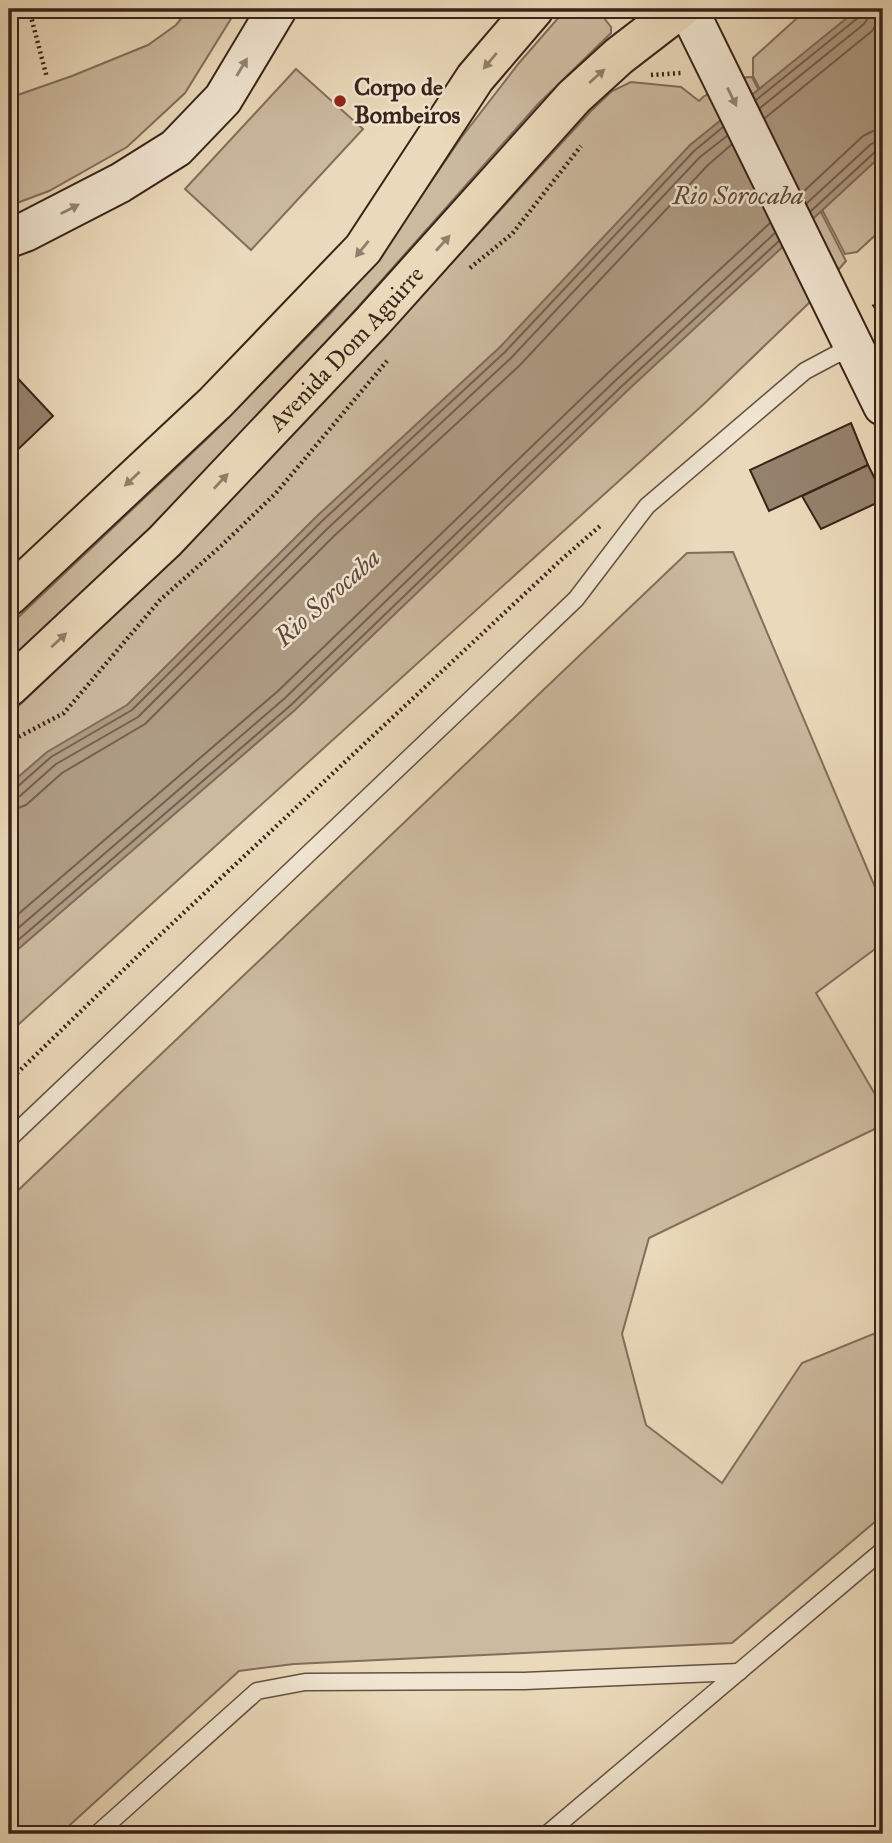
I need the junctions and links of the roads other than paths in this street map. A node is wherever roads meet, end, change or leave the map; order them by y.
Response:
1 (277, 9) edge
2 (534, 9) edge
3 (690, 18) edge
4 (9, 238) edge
5 (850, 338) junction
6 (883, 406) edge
7 (9, 596) edge
8 (9, 687) edge
9 (9, 1139) edge
10 (883, 1552) edge
11 (739, 1672) junction
12 (96, 1834) edge
13 (547, 1834) edge

4 -> 1 main road
2 -> 7 highway
3 -> 5 main road
8 -> 3 highway, Avenida Dom Aguirre
5 - 6 main road
5 - 9 lane
10 - 11 lane
11 - 12 lane
11 - 13 lane

